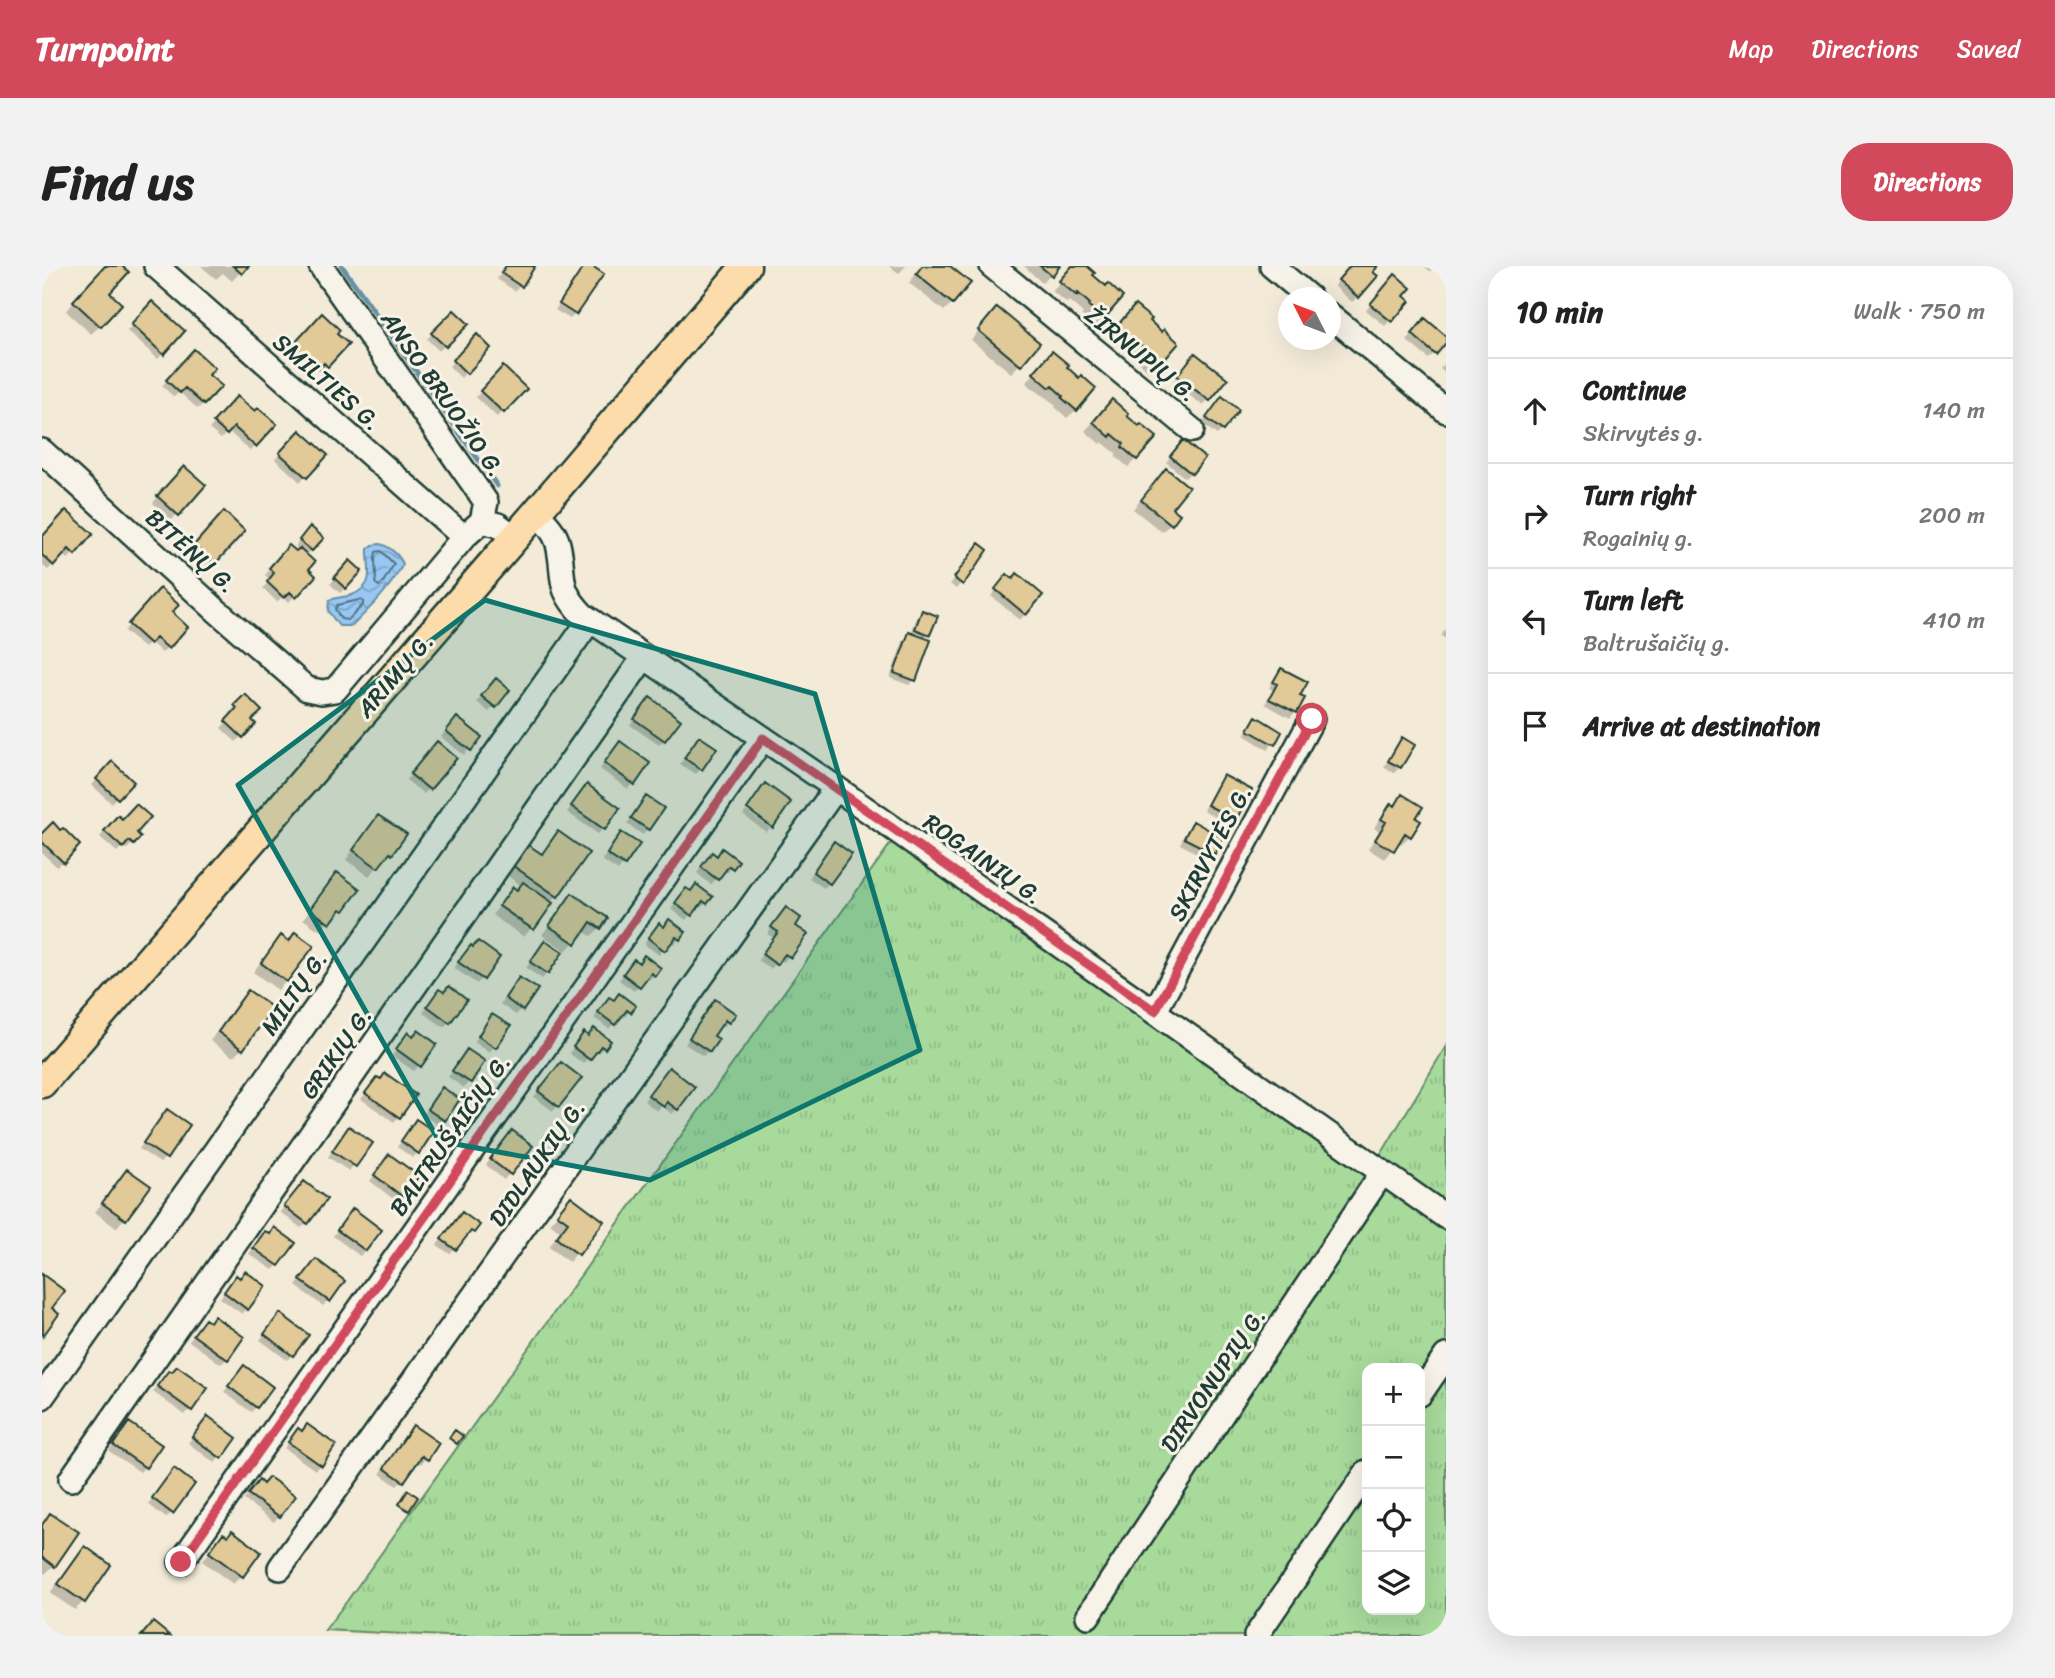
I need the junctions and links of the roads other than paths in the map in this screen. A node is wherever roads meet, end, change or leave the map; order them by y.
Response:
1 (156, 266) edge
2 (321, 266) edge
3 (746, 266) edge
4 (992, 266) edge
5 (1272, 266) edge
6 (1297, 287) edge
7 (1341, 323) edge
8 (1446, 411) edge
9 (1192, 430) dead end
10 (42, 451) edge
11 (536, 513) junction
12 (482, 521) junction
13 (464, 537) junction
14 (514, 537) junction
15 (590, 620) junction
16 (644, 657) junction
17 (1312, 719) dead end
18 (763, 738) junction
19 (836, 788) junction
20 (1155, 1011) junction
21 (42, 1083) edge
22 (1382, 1173) junction
23 (1446, 1217) edge
24 (1446, 1356) edge
25 (1425, 1387) edge
26 (42, 1397) edge
27 (71, 1479) dead end
28 (1362, 1479) edge
29 (181, 1562) dead end
30 (280, 1568) dead end
31 (1088, 1616) dead end
32 (1256, 1636) edge

1 - 13 street, SMILTIES G.
2 - 12 street, ANSO BRUOŽIO G.
3 - 11 main road, ARIMŲ G.
4 - 9 street, ŽIRNUPIŲ G.
5 - 6 street
7 - 8 street
10 - 13 street, BITĖNŲ G.
11 - 14 main road, ARIMŲ G.
11 - 15 street, ROGAINIŲ G.
12 - 13 street
12 - 14 street
14 - 21 main road, ARIMŲ G.
15 - 16 street, ROGAINIŲ G.
15 - 26 street, MILTŲ G.
16 - 18 street, ROGAINIŲ G.
16 - 27 street, GRIKIŲ G.
17 - 20 street, SKIRVYTĖS G.
18 - 19 street, ROGAINIŲ G.
18 - 29 street, BALTRUŠAIČIŲ G.
19 - 20 street, ROGAINIŲ G.
19 - 30 street, DIDLAUKIŲ G.
20 - 22 street, ROGAINIŲ G.
22 - 23 street, ROGAINIŲ G.
22 - 31 street, DIRVONUPIŲ G.
24 - 25 street
28 - 32 street

